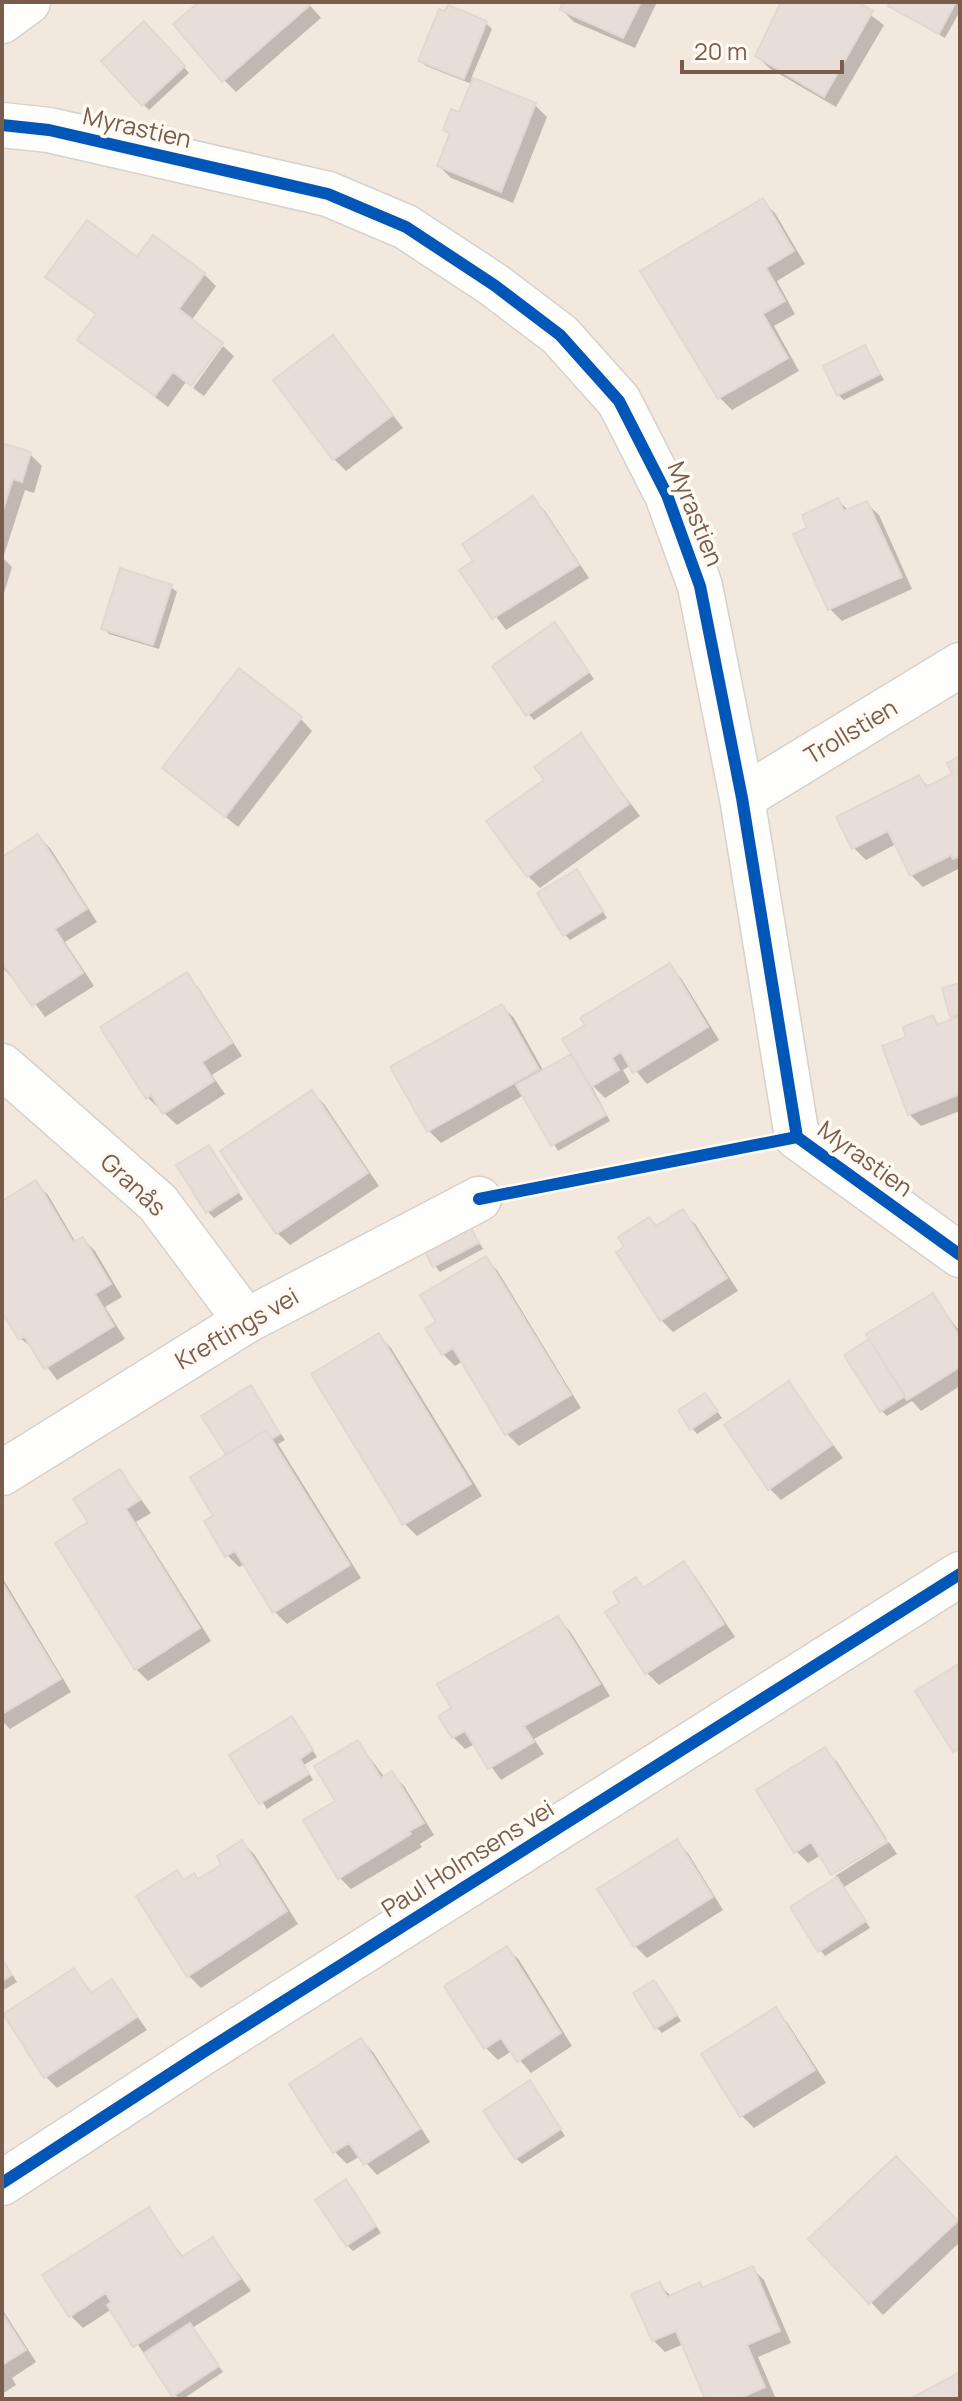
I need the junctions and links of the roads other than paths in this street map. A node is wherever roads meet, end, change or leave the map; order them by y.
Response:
1 (28, 2) edge
2 (2, 21) edge
3 (2, 125) edge
4 (960, 665) edge
5 (742, 798) junction
6 (12, 1091) edge
7 (479, 1199) dead end
8 (960, 1255) edge
9 (246, 1321) junction
10 (2, 1473) edge
11 (960, 1574) edge
12 (2, 2183) edge

1 - 2 street
3 - 5 street, Myrastien
4 - 5 street, Trollstien
5 - 8 street, Myrastien
6 - 9 street, Granås
7 - 9 street, Kreftings vei
9 - 10 street, Kreftings vei
11 - 12 street, Paul Holmsens vei

